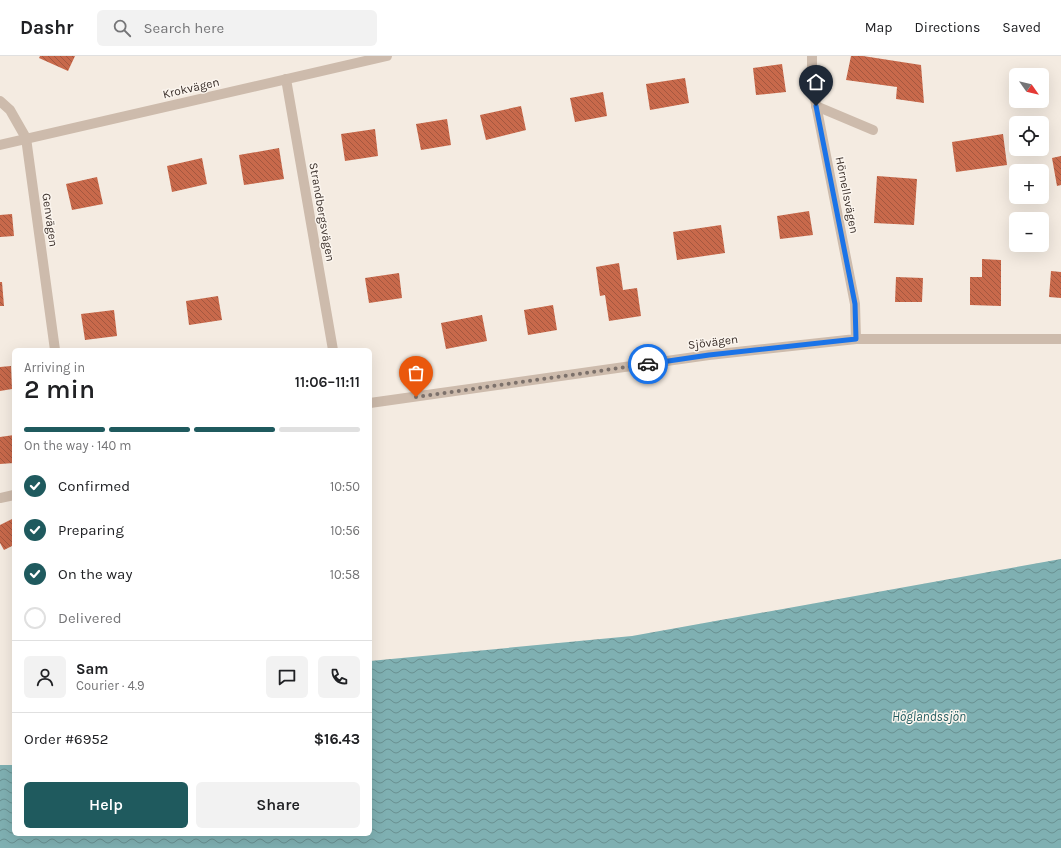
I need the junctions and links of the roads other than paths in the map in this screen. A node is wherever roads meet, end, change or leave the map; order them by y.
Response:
1 (387, 56) edge
2 (812, 56) edge
3 (286, 79) junction
4 (0, 101) edge
5 (816, 106) junction
6 (873, 130) dead end
7 (26, 138) junction
8 (0, 145) edge
9 (856, 339) junction
10 (1061, 339) edge
11 (54, 348) edge
12 (333, 348) edge
13 (372, 403) edge
14 (12, 496) edge
15 (0, 498) edge

1 - 3 street, Krokvägen
2 - 5 street, Hörnellsvägen
3 - 7 street, Krokvägen
3 - 12 street, Strandbergsvägen
4 - 7 street, Genvägen
5 - 6 street
5 - 9 street, Hörnellsvägen
7 - 8 street, Krokvägen
7 - 11 street, Genvägen
9 - 10 street, Sjövägen
9 - 13 street, Sjövägen
14 - 15 street

